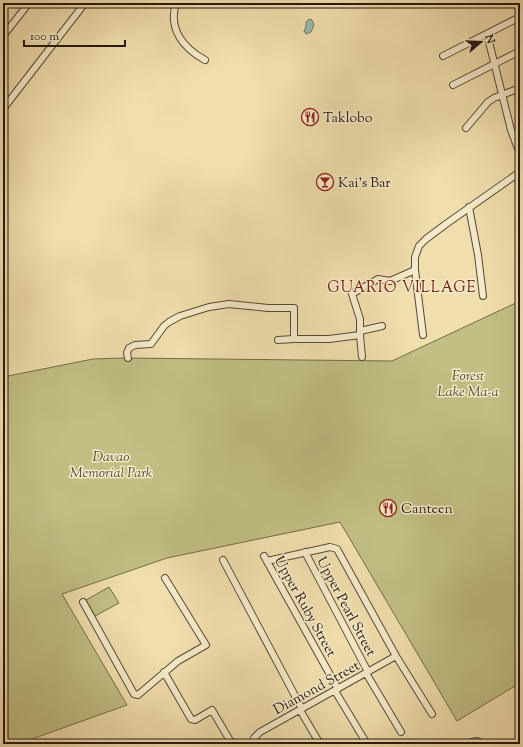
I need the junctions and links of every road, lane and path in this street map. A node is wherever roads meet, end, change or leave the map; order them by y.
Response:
1 (29, 3) edge
2 (85, 3) edge
3 (176, 3) edge
4 (520, 17) edge
5 (487, 34) junction
6 (3, 36) edge
7 (520, 51) edge
8 (443, 56) dead end
9 (205, 60) dead end
10 (494, 64) junction
11 (453, 85) dead end
12 (520, 88) edge
13 (502, 95) junction
14 (3, 109) edge
15 (466, 128) dead end
16 (520, 154) edge
17 (520, 172) edge
18 (469, 207) junction
19 (415, 270) junction
20 (483, 296) dead end
21 (382, 326) dead end
22 (360, 333) junction
23 (424, 336) dead end
24 (294, 339) junction
25 (278, 340) dead end
26 (362, 357) dead end
27 (128, 358) dead end
28 (305, 552) junction
29 (223, 560) dead end
30 (165, 578) dead end
31 (83, 602) dead end
32 (396, 656) junction
33 (164, 672) junction
34 (367, 673) junction
35 (337, 690) junction
36 (301, 709) junction
37 (432, 714) dead end
38 (401, 732) dead end
39 (232, 744) edge
40 (252, 744) edge
41 (320, 744) edge
42 (367, 744) edge
43 (464, 744) edge
44 (484, 744) edge

1 - 6 street
2 - 14 street
3 - 9 street
4 - 5 street
5 - 8 street
5 - 10 street
7 - 10 street
10 - 11 street
10 - 13 street
12 - 13 street
13 - 15 street
13 - 16 street
17 - 18 street
18 - 19 street
18 - 20 street
19 - 22 street
19 - 23 street
21 - 22 street
22 - 24 street
22 - 26 street
24 - 25 street
24 - 27 street
28 - 32 street
28 - 34 street, Upper Pearl Street
28 - 35 street, Upper Ruby Street
29 - 36 street
30 - 33 street
31 - 33 street
32 - 34 street, Diamond Street
32 - 37 street
33 - 39 street
34 - 35 street, Diamond Street
34 - 38 street, Upper Pearl Street
35 - 36 street, Diamond Street
35 - 42 street, Upper Ruby Street
36 - 40 street, Diamond Street
36 - 41 street
43 - 44 street

